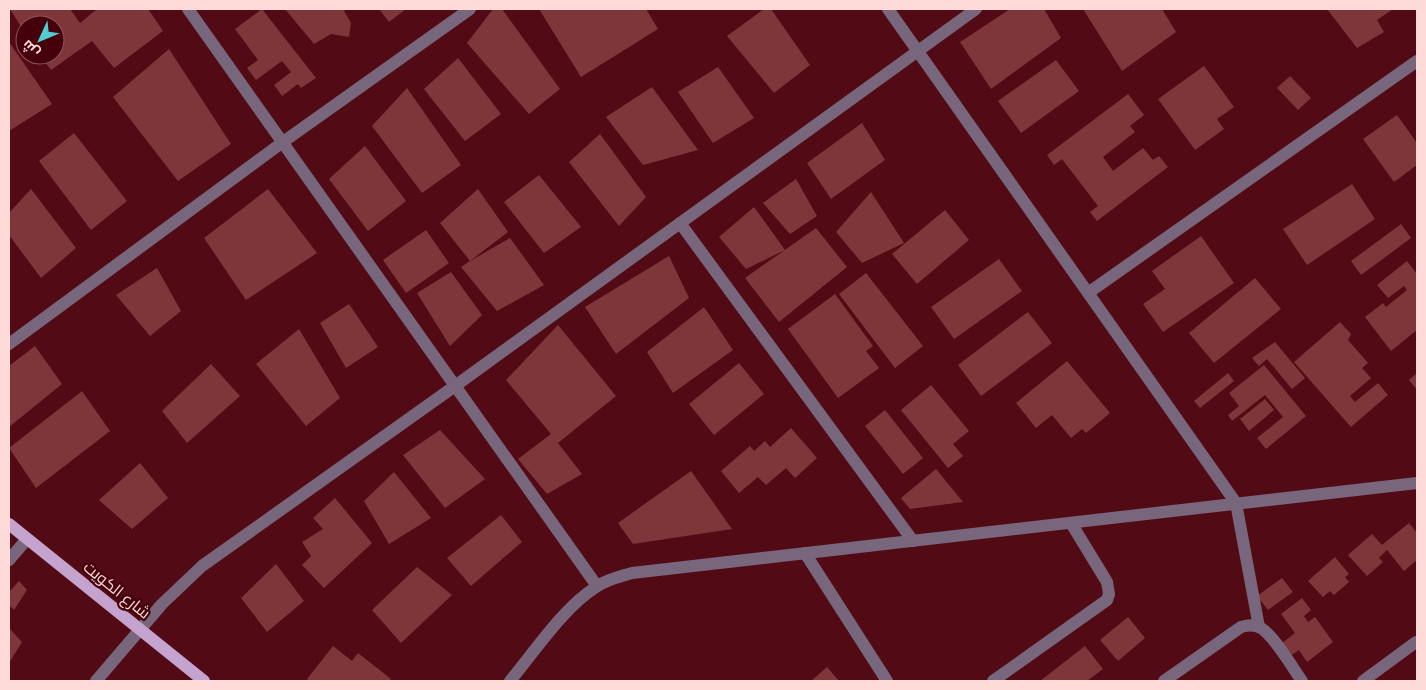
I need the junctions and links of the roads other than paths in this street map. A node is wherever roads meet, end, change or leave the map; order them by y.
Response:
1 (188, 9) edge
2 (470, 9) edge
3 (888, 9) edge
4 (976, 9) edge
5 (918, 50) junction
6 (1417, 61) edge
7 (283, 142) junction
8 (680, 223) junction
9 (1088, 293) junction
10 (9, 344) edge
11 (455, 386) junction
12 (1417, 482) edge
13 (1236, 504) junction
14 (1071, 522) junction
15 (9, 524) edge
16 (27, 539) junction
17 (913, 541) junction
18 (805, 553) junction
19 (9, 560) edge
20 (597, 586) junction
21 (1259, 627) junction
22 (139, 629) junction
23 (1416, 642) edge
24 (96, 681) edge
25 (204, 681) edge
26 (510, 681) edge
27 (887, 681) edge
28 (993, 681) edge
29 (1164, 681) edge
30 (1302, 681) edge
31 (1364, 681) edge

1 - 7 street
2 - 7 street
3 - 5 street
4 - 5 street
5 - 8 street
5 - 9 street
6 - 9 street
7 - 10 street
7 - 11 street
8 - 11 street
8 - 17 street
9 - 13 street
11 - 20 street
11 - 22 street
12 - 13 street
13 - 14 street
13 - 21 street
14 - 17 street
14 - 28 street
15 - 16 main road, شارع الكويت
16 - 19 street
16 - 22 main road, شارع الكويت
17 - 18 street
18 - 20 street
18 - 27 street
20 - 26 street
21 - 29 street
21 - 30 street
22 - 24 street
22 - 25 main road, شارع الكويت
23 - 31 street

